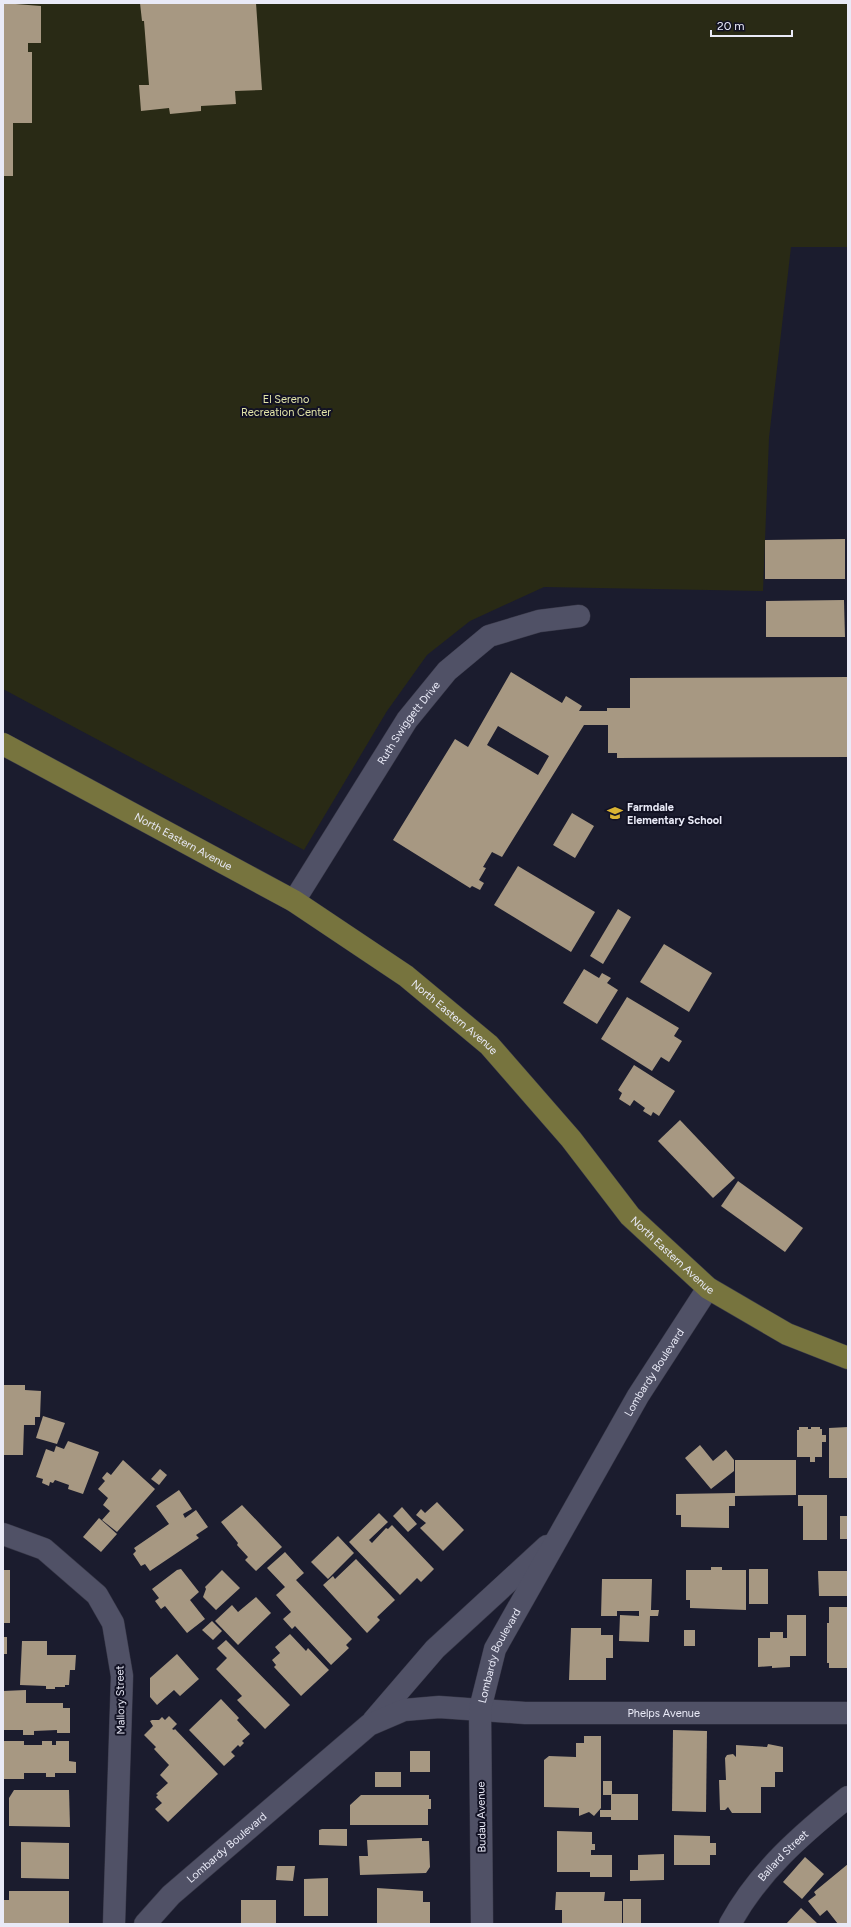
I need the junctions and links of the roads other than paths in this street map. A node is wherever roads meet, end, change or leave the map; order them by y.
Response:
1 (579, 616) dead end
2 (3, 744) edge
3 (294, 901) junction
4 (708, 1288) junction
5 (848, 1358) edge
6 (562, 1532) junction
7 (3, 1534) edge
8 (480, 1709) junction
9 (848, 1713) edge
10 (369, 1725) junction
11 (848, 1797) edge
12 (114, 1924) edge
13 (145, 1924) edge
14 (482, 1924) edge
15 (730, 1924) edge

1 - 3 street, Ruth Swiggett Drive
2 - 3 main road, North Eastern Avenue
3 - 4 main road, North Eastern Avenue
4 - 5 main road, North Eastern Avenue
4 - 6 street, Lombardy Boulevard
6 - 8 street, Lombardy Boulevard
6 - 10 street
7 - 12 street, Mallory Street
8 - 9 street, Phelps Avenue
8 - 10 street, Lombardy Boulevard
8 - 14 street, Budau Avenue
10 - 13 street, Lombardy Boulevard
11 - 15 street, Ballard Street

